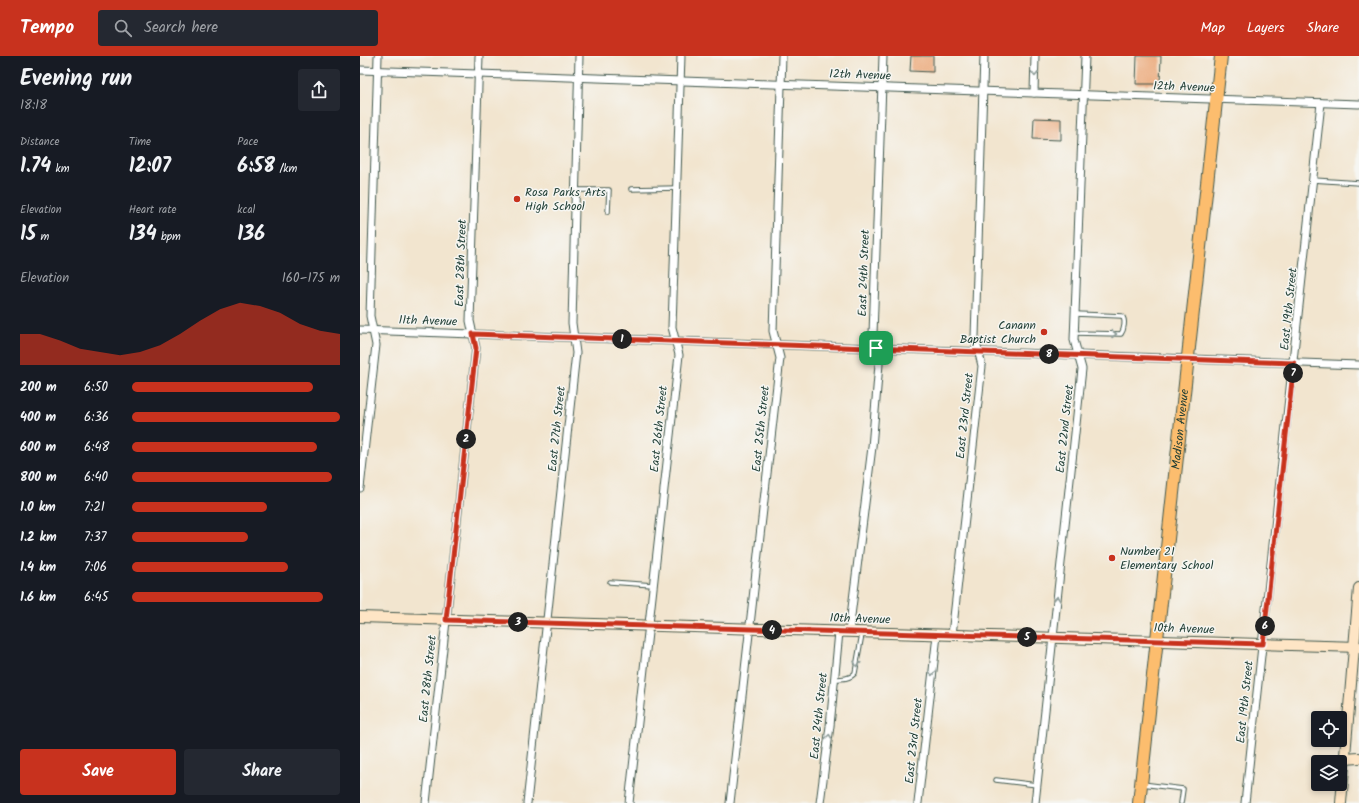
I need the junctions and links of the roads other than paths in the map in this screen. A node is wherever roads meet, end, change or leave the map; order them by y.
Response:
1 (378, 56) edge
2 (479, 56) edge
3 (579, 56) edge
4 (681, 56) edge
5 (782, 56) edge
6 (883, 56) edge
7 (984, 56) edge
8 (1035, 56) edge
9 (1085, 56) edge
10 (1221, 56) edge
11 (360, 70) edge
12 (378, 70) junction
13 (478, 74) junction
14 (578, 78) junction
15 (680, 81) junction
16 (781, 84) junction
17 (882, 87) junction
18 (984, 91) junction
19 (1034, 93) junction
20 (1083, 94) junction
21 (1216, 99) junction
22 (1322, 102) junction
23 (1359, 104) edge
24 (1313, 180) junction
25 (1359, 183) edge
26 (677, 188) junction
27 (631, 189) dead end
28 (575, 190) junction
29 (608, 212) dead end
30 (1076, 314) junction
31 (360, 330) edge
32 (373, 330) junction
33 (1075, 333) junction
34 (473, 334) junction
35 (574, 337) junction
36 (676, 341) junction
37 (776, 344) junction
38 (876, 348) junction
39 (978, 352) junction
40 (1078, 355) junction
41 (1188, 359) junction
42 (1294, 363) junction
43 (1359, 365) edge
44 (360, 488) edge
45 (610, 582) dead end
46 (653, 585) junction
47 (1359, 588) edge
48 (360, 617) edge
49 (446, 620) junction
50 (547, 623) junction
51 (648, 626) junction
52 (750, 629) junction
53 (839, 632) junction
54 (849, 632) junction
55 (863, 632) junction
56 (937, 635) junction
57 (952, 635) junction
58 (1053, 638) junction
59 (1157, 641) junction
60 (1263, 644) junction
61 (1356, 647) edge
62 (834, 679) junction
63 (1344, 755) edge
64 (1359, 758) edge
65 (1347, 759) edge
66 (996, 780) dead end
67 (1141, 784) junction
68 (1037, 785) junction
69 (1342, 791) edge
70 (426, 803) edge
71 (527, 803) edge
72 (629, 803) edge
73 (730, 803) edge
74 (820, 803) edge
75 (918, 803) edge
76 (1035, 803) edge
77 (1139, 803) edge
78 (1181, 803) edge
79 (1245, 803) edge
80 (1341, 803) edge

1 - 12 street
2 - 13 street, East 28th Street
3 - 14 street, East 27th Street
4 - 15 street, East 26th Street
5 - 16 street, East 25th Street
6 - 17 street, East 24th Street
7 - 18 street, East 23rd Street
8 -> 19 street
9 - 20 street, East 22nd Street
10 - 21 main road, Madison Avenue
11 - 12 street, 12th Avenue
12 - 13 street, 12th Avenue
12 - 32 street
13 - 14 street, 12th Avenue
13 - 34 street, East 28th Street
14 - 15 street, 12th Avenue
14 - 28 street, East 27th Street
15 - 16 street, 12th Avenue
15 - 26 street, East 26th Street
16 - 17 street, 12th Avenue
16 - 37 street, East 25th Street
17 - 18 street, 12th Avenue
17 - 38 street, East 24th Street
18 - 19 street, 12th Avenue
18 - 39 street, East 23rd Street
19 - 20 street, 12th Avenue
20 - 21 street, 12th Avenue
20 - 30 street, East 22nd Street
21 - 22 street, 12th Avenue
21 - 41 main road, Madison Avenue
22 - 23 street, 12th Avenue
22 - 24 street, East 19th Street
24 - 25 lane
24 - 42 street, East 19th Street
26 - 27 lane
26 - 36 street, East 26th Street
28 - 29 lane
28 - 35 street, East 27th Street
30 - 33 street, East 22nd Street
33 -> 30 lane
31 - 32 street, 11th Avenue
32 - 34 street, 11th Avenue
32 - 44 street
33 - 40 street, East 22nd Street
34 - 35 street, 11th Avenue
34 - 49 street, East 28th Street
35 - 36 street, 11th Avenue
35 - 50 street, East 27th Street
36 - 37 street, 11th Avenue
36 - 46 street, East 26th Street
37 - 38 street, 11th Avenue
37 - 52 street, East 25th Street
38 - 39 street, 11th Avenue
38 - 54 street, East 24th Street
39 - 40 street, 11th Avenue
39 - 57 street, East 23rd Street
40 - 41 street, 11th Avenue
58 -> 40 street, East 22nd Street
41 - 42 street, 11th Avenue
41 - 59 main road, Madison Avenue
42 - 43 street, 11th Avenue
42 - 60 street, East 19th Street
45 - 46 lane
46 - 51 street, East 26th Street
47 - 61 main road
48 - 49 main road, 10th Avenue
49 - 50 main road, 10th Avenue
49 - 70 street, East 28th Street
50 - 51 main road, 10th Avenue
50 - 71 street, East 27th Street
51 - 52 main road, 10th Avenue
51 - 72 street, East 26th Street
52 - 53 main road, 10th Avenue
52 - 73 street, East 25th Street
53 - 54 main road, 10th Avenue
53 - 62 street, East 24th Street
54 - 55 main road, 10th Avenue
55 - 56 main road, 10th Avenue
55 -> 62 lane
56 - 57 main road, 10th Avenue
56 -> 75 street, East 23rd Street
57 - 58 main road, 10th Avenue
58 - 59 main road, 10th Avenue
58 - 68 street, East 22nd Street
59 - 60 main road, 10th Avenue
59 - 67 main road, Madison Avenue
60 - 61 main road, 10th Avenue
60 - 79 street, East 19th Street
61 - 63 main road
74 -> 62 street, East 24th Street
64 - 65 main road
66 - 68 lane
67 - 77 main road, Madison Avenue
67 - 78 lane
68 - 76 street, East 22nd Street
69 - 80 main road

